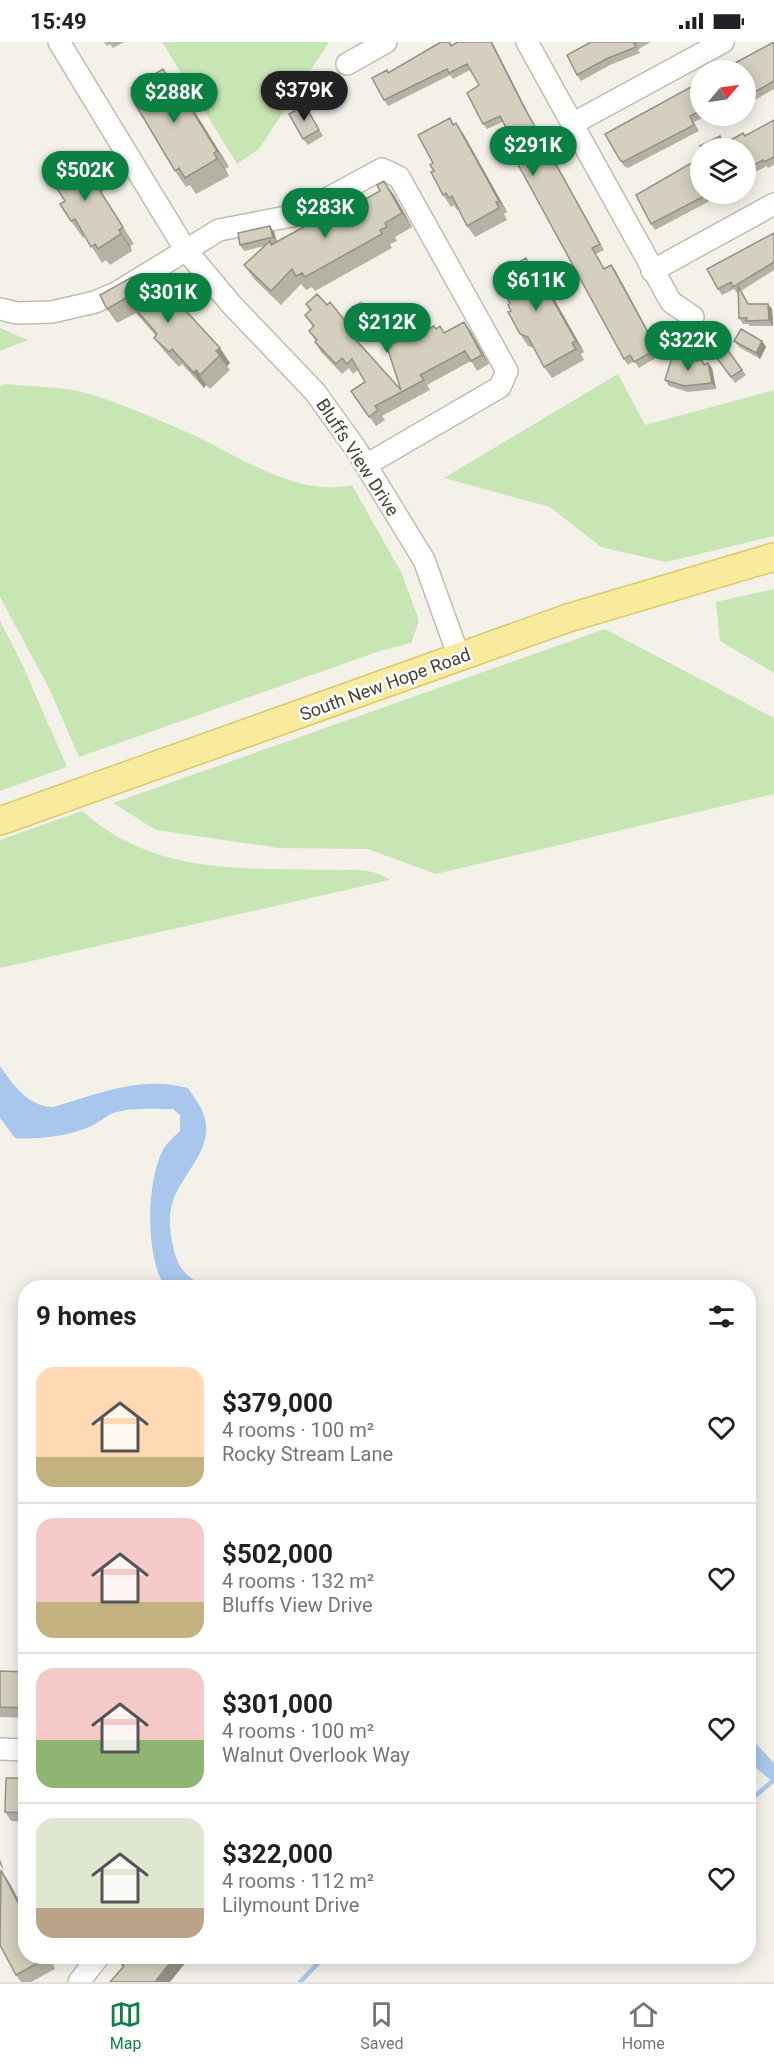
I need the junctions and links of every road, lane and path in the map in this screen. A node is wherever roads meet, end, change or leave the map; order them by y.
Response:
1 (58, 42) edge
2 (386, 42) edge
3 (527, 42) edge
4 (723, 42) edge
5 (346, 64) dead end
6 (572, 124) junction
7 (774, 204) edge
8 (185, 249) junction
9 (652, 271) junction
10 (0, 309) edge
11 (693, 317) dead end
12 (366, 465) junction
13 (774, 557) edge
14 (459, 657) junction
15 (0, 821) edge
16 (0, 1749) edge
17 (18, 1750) edge
18 (93, 1964) edge
19 (79, 1982) edge

1 - 8 street, Bluffs View Drive
2 - 5 street
3 - 6 street
4 - 6 street
6 - 9 street
7 - 9 street
8 - 10 street
8 - 12 street, Bluffs View Drive
8 - 12 street
9 - 11 street
12 - 14 street, Bluffs View Drive
13 - 14 main road, South New Hope Road
14 - 15 main road, South New Hope Road
16 - 17 street
18 - 19 street

